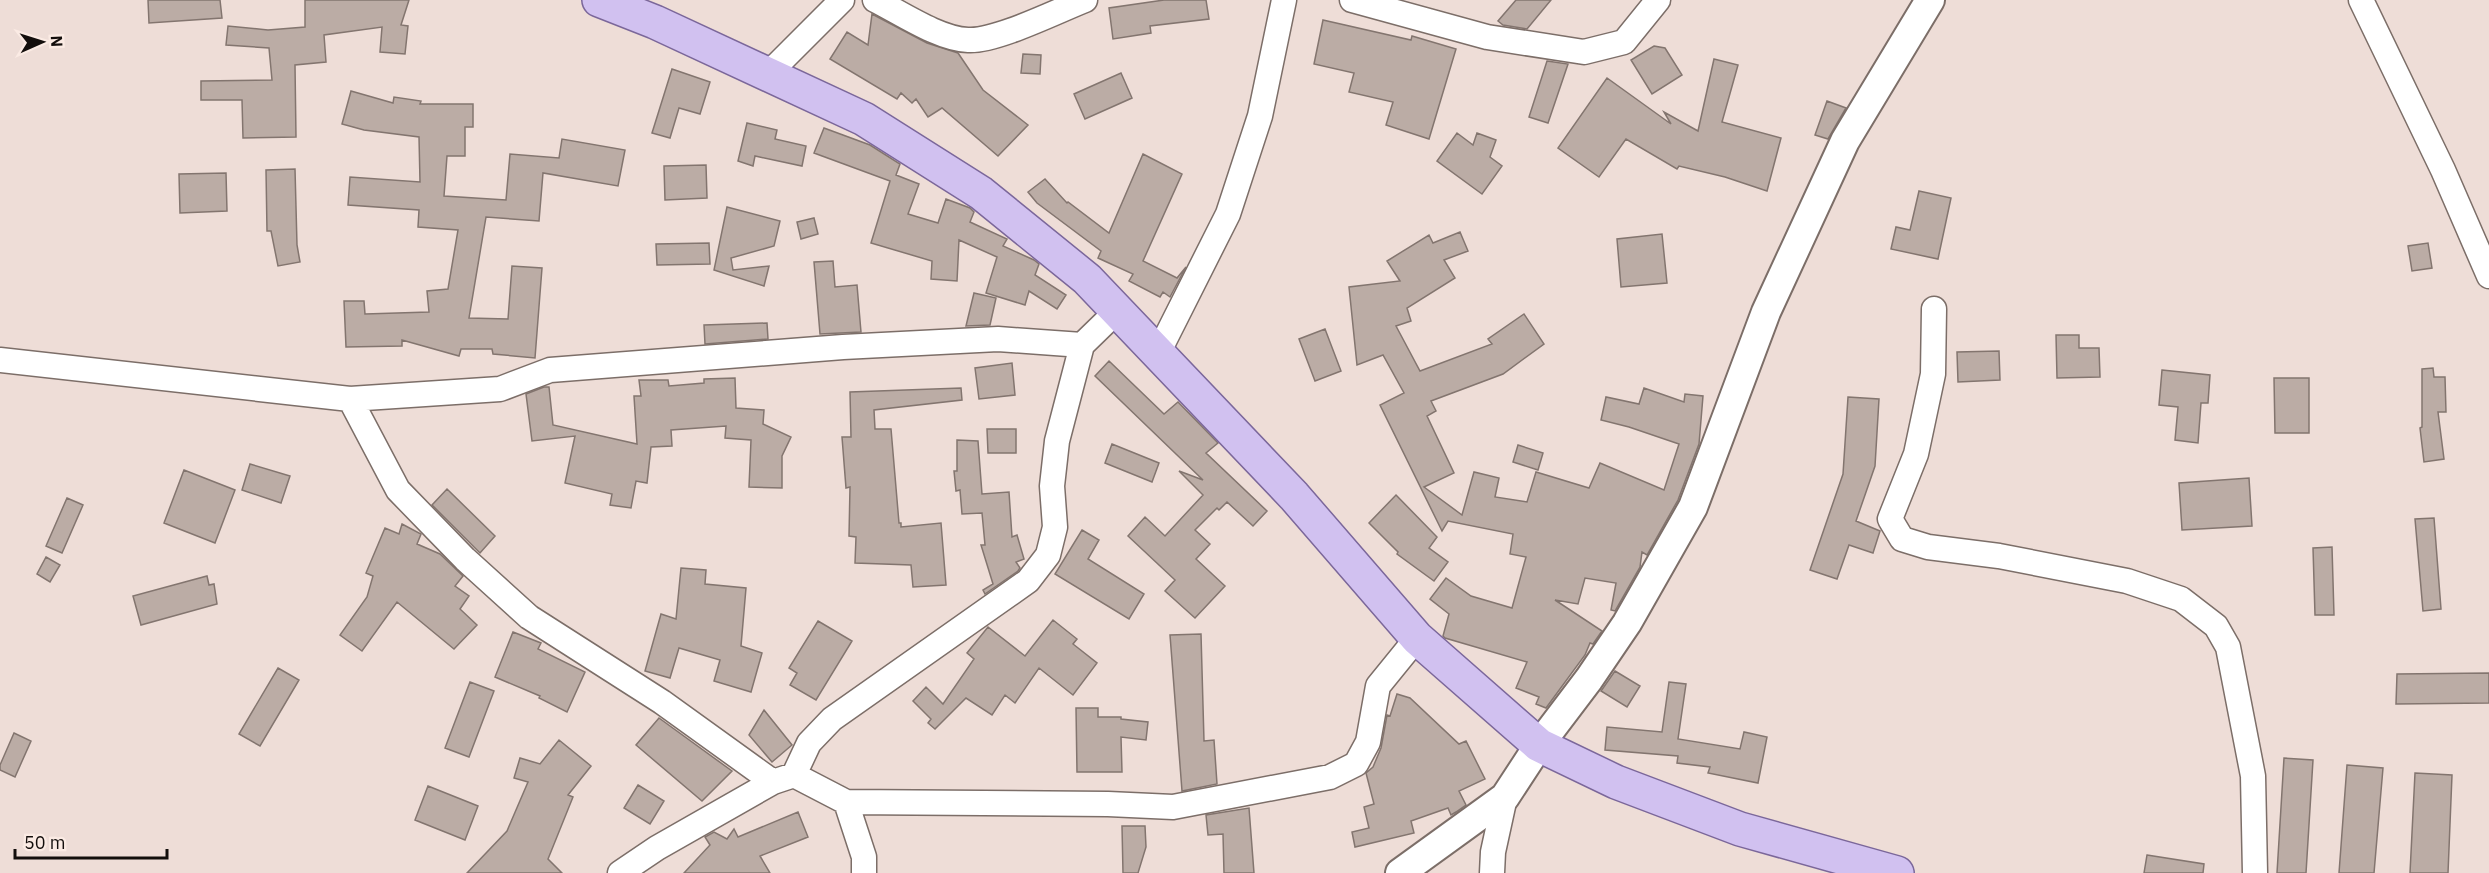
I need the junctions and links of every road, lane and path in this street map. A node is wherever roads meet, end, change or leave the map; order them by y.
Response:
1 (599, 0) edge
2 (842, 0) edge
3 (875, 0) edge
4 (1085, 0) edge
5 (1284, 0) edge
6 (1352, 0) edge
7 (1658, 0) edge
8 (1930, 0) edge
9 (2361, 0) edge
10 (768, 74) junction
11 (2489, 276) edge
12 (1934, 309) dead end
13 (1117, 311) junction
14 (1082, 345) junction
15 (1158, 353) junction
16 (0, 360) edge
17 (350, 399) junction
18 (1417, 638) junction
19 (1539, 745) junction
20 (784, 778) junction
21 (1505, 797) junction
22 (846, 802) junction
23 (620, 873) edge
24 (864, 873) edge
25 (1400, 873) edge
26 (1492, 873) edge
27 (1897, 873) edge
28 (2255, 873) edge

1 - 10 main road
2 - 10 street
3 - 4 street
5 - 15 street
6 - 7 street
8 - 19 street
9 - 11 street
10 - 13 main road
12 - 28 street
13 - 14 street
13 - 15 main road
14 - 17 street
14 - 20 street
15 - 18 main road
16 - 17 street
17 - 20 street
18 - 19 main road
18 - 22 street
19 - 21 street
19 - 27 main road
20 - 22 street
20 - 23 street
21 - 25 street
21 - 26 street
22 - 24 street

